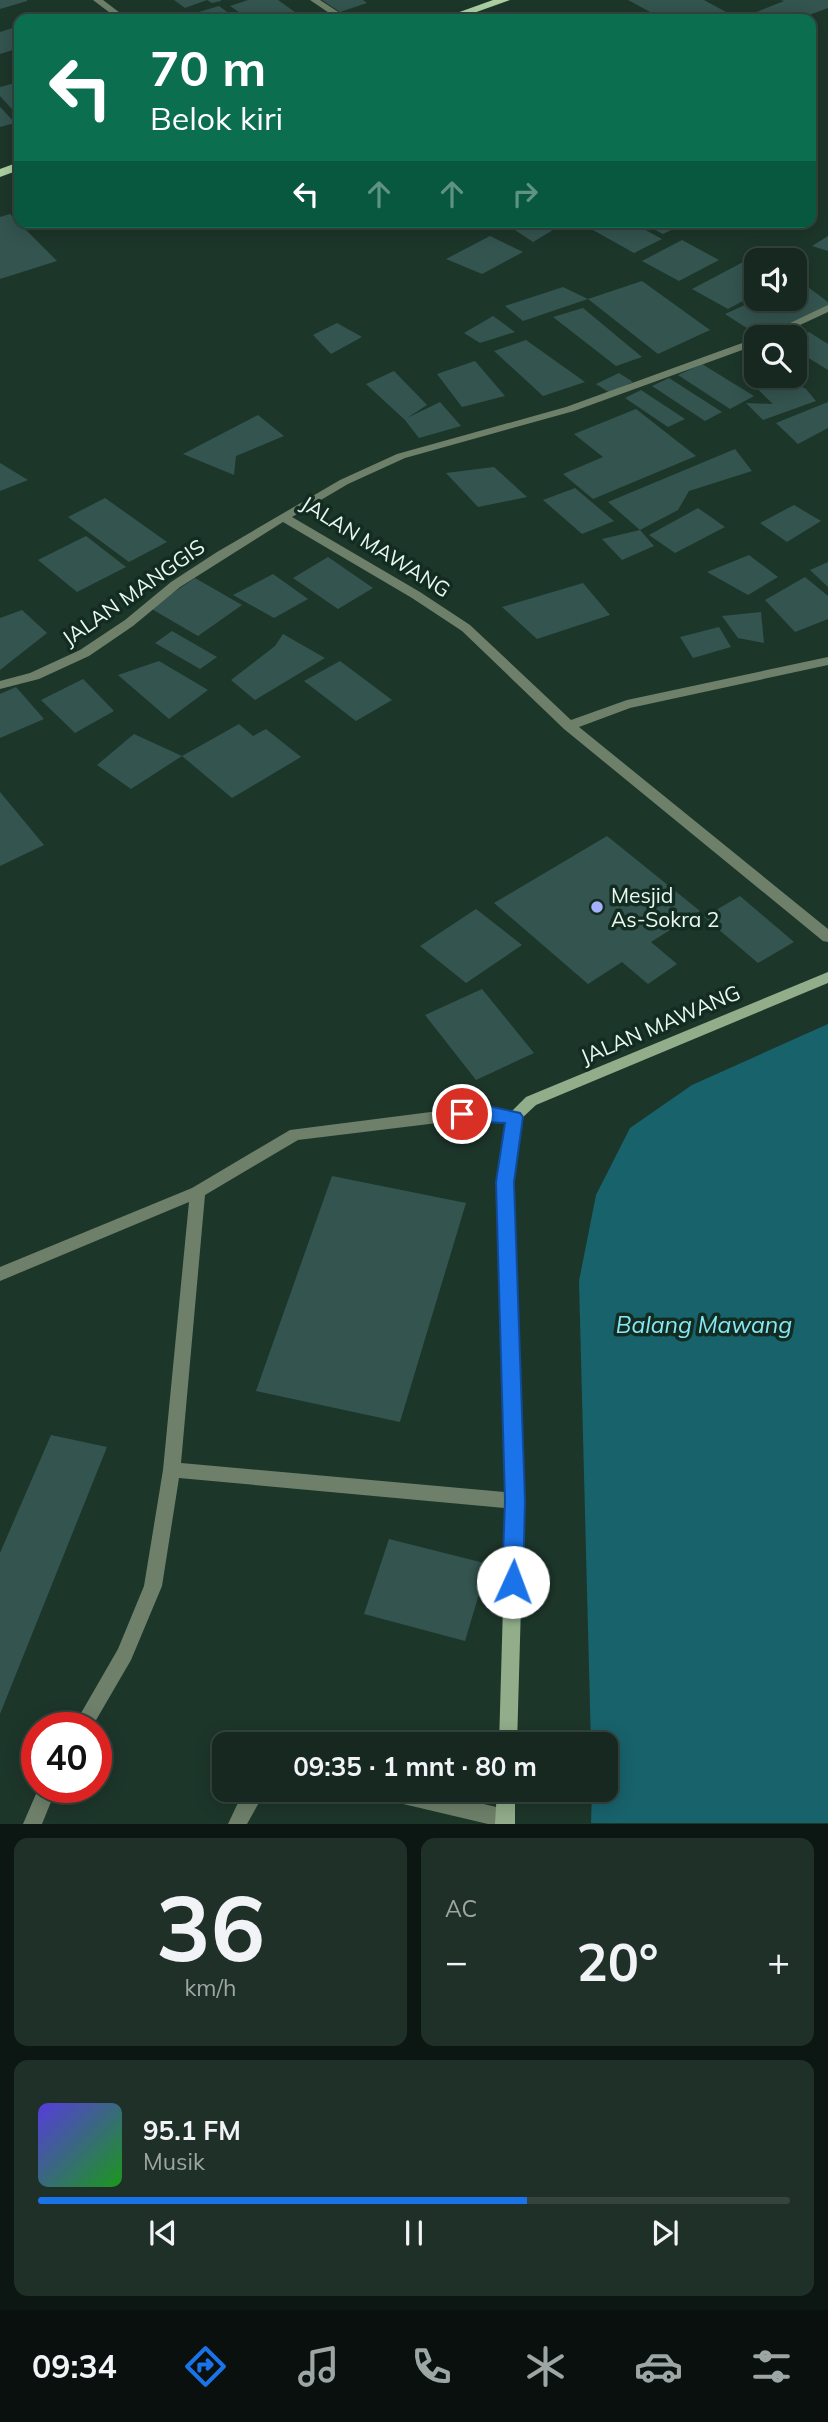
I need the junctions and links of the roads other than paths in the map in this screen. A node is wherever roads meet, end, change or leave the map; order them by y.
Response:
1 (97, 0) edge
2 (314, 0) edge
3 (504, 0) edge
4 (116, 14) edge
5 (336, 14) edge
6 (461, 14) edge
7 (828, 308) edge
8 (791, 325) edge
9 (744, 345) edge
10 (283, 517) junction
11 (828, 661) edge
12 (0, 685) edge
13 (569, 726) junction
14 (828, 937) edge
15 (828, 977) edge
16 (514, 1117) junction
17 (198, 1192) junction
18 (0, 1274) edge
19 (172, 1470) junction
20 (515, 1501) junction
21 (91, 1712) edge
22 (508, 1732) edge
23 (248, 1802) edge
24 (430, 1802) edge
25 (506, 1802) edge
26 (41, 1803) edge
27 (505, 1821) edge
28 (32, 1824) edge
29 (237, 1824) edge

1 - 4 street
2 - 5 street
3 - 6 main road
7 - 8 street
9 - 10 street, JALAN MAWANG
10 - 12 street, JALAN MANGGIS
10 - 13 street, JALAN MAWANG
11 - 13 street
13 - 14 street, JALAN MAWANG
15 - 16 street, JALAN MAWANG
16 - 17 street
16 - 20 street
17 - 18 street
17 - 19 street
19 - 20 street
19 - 21 street
20 - 22 street
23 - 29 street
24 - 27 street
25 - 27 street
26 - 28 street

